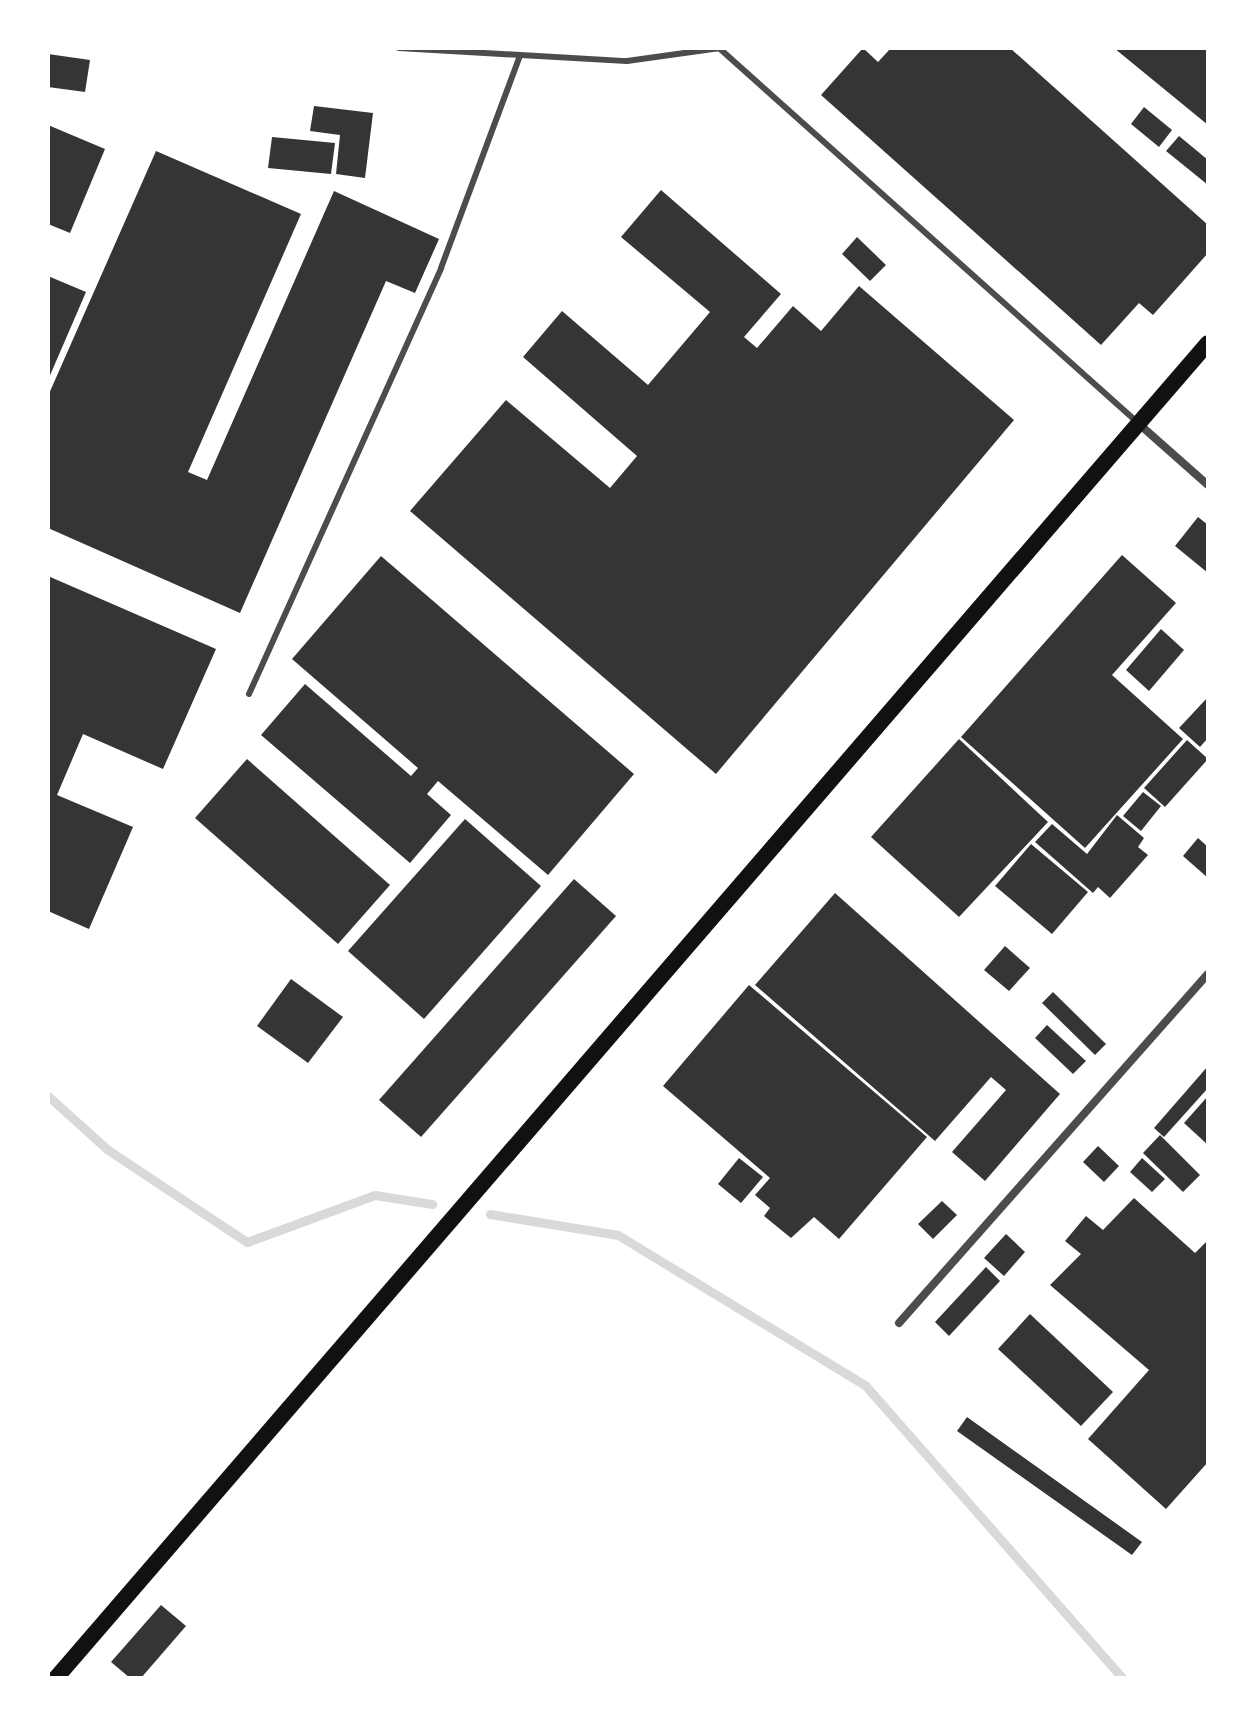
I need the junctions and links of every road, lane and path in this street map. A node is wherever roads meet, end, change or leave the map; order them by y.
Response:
1 (399, 48) edge
2 (720, 48) edge
3 (519, 58) junction
4 (1208, 343) edge
5 (1139, 423) junction
6 (1208, 485) edge
7 (249, 694) dead end
8 (1208, 974) edge
9 (899, 1323) dead end
10 (56, 1678) edge

1 - 3 lane
2 - 3 lane
2 - 5 lane
3 - 7 lane
4 - 5 main road
5 - 6 street
5 - 10 main road
8 - 9 street

